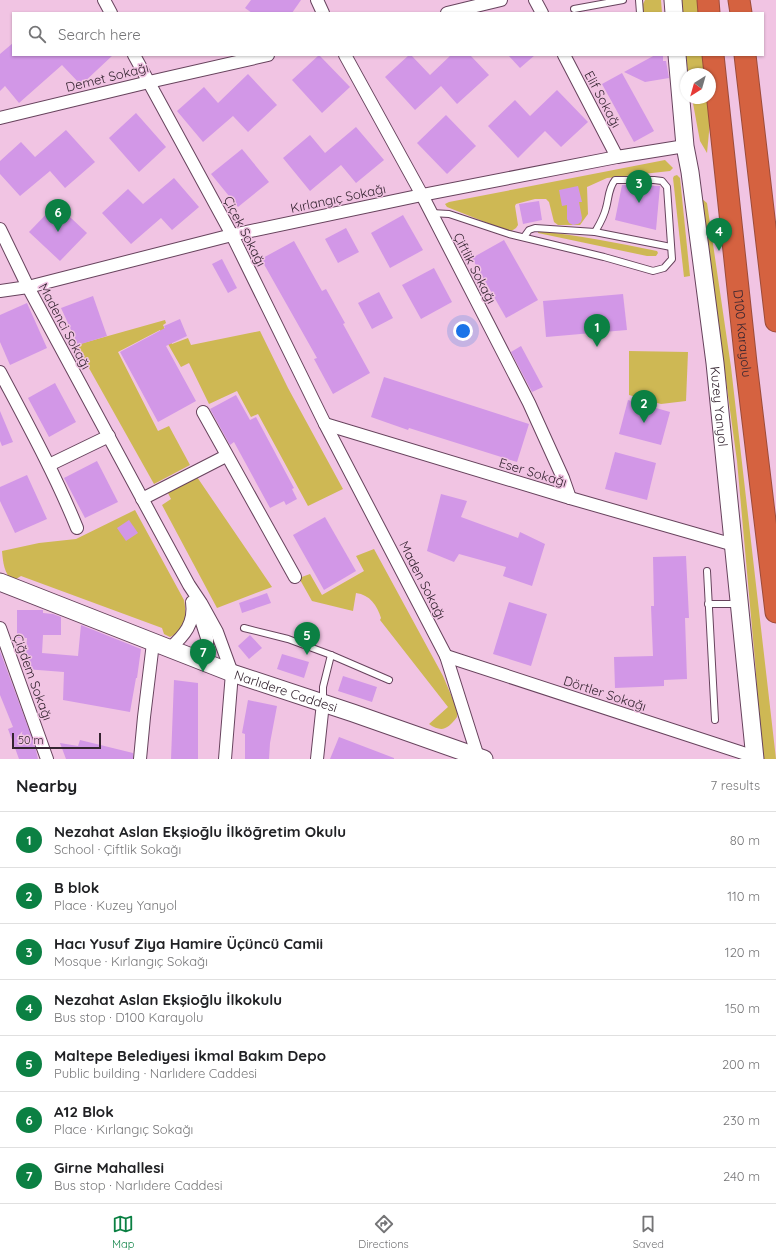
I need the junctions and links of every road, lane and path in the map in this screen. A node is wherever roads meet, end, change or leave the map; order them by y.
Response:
1 (104, 0) edge
2 (317, 0) edge
3 (501, 0) edge
4 (535, 0) edge
5 (623, 0) edge
6 (639, 0) edge
7 (673, 0) edge
8 (708, 0) edge
9 (739, 0) edge
10 (574, 10) dead end
11 (110, 12) edge
12 (323, 12) edge
13 (451, 12) edge
14 (541, 12) edge
15 (640, 12) edge
16 (674, 12) edge
17 (709, 12) edge
18 (741, 12) edge
19 (135, 56) edge
20 (264, 56) edge
21 (346, 56) edge
22 (565, 56) edge
23 (677, 56) edge
24 (713, 56) edge
25 (745, 56) edge
26 (149, 82) junction
27 (0, 118) edge
28 (685, 146) junction
29 (756, 153) junction
30 (617, 157) junction
31 (422, 195) junction
32 (776, 201) edge
33 (431, 213) junction
34 (0, 229) edge
35 (595, 232) junction
36 (232, 235) junction
37 (524, 237) junction
38 (671, 247) junction
39 (28, 287) junction
40 (0, 291) edge
41 (776, 322) edge
42 (0, 372) edge
43 (203, 412) dead end
44 (325, 424) junction
45 (109, 436) junction
46 (226, 456) junction
47 (49, 466) junction
48 (570, 498) junction
49 (142, 499) junction
50 (77, 528) dead end
51 (734, 545) junction
52 (707, 571) dead end
53 (295, 577) dead end
54 (1, 580) edge
55 (189, 585) junction
56 (708, 604) junction
57 (740, 604) junction
58 (776, 612) edge
59 (0, 628) edge
60 (244, 628) dead end
61 (153, 643) junction
62 (169, 649) junction
63 (331, 655) junction
64 (446, 656) junction
65 (204, 662) junction
66 (232, 673) junction
67 (389, 680) dead end
68 (323, 703) junction
69 (715, 720) dead end
70 (481, 758) edge
71 (755, 758) edge
72 (47, 759) edge
73 (140, 759) edge
74 (225, 759) edge
75 (317, 759) edge

1 - 11 street
2 - 12 street
3 - 13 street
4 - 14 street
5 - 10 lane
6 - 15 lane
7 - 16 main road
8 - 17 highway
9 - 18 highway
19 - 26 street, Çiçek Sokağı
20 - 26 street, Demet Sokağı
21 - 31 street, Çiftlik Sokağı
22 - 30 street, Elif Sokağı
23 - 28 main road, Kuzey Yanyol
24 - 58 highway, D100 Karayolu
25 - 29 highway
26 - 27 street, Demet Sokağı
26 - 36 street, Çiçek Sokağı
28 - 30 street, Kırlangıç Sokağı
28 - 51 main road, Kuzey Yanyol
29 - 32 highway
29 - 41 highway
30 - 31 street, Kırlangıç Sokağı
31 - 33 street, Çiftlik Sokağı
31 - 36 street, Kırlangıç Sokağı
33 - 37 lane
33 - 48 street, Çiftlik Sokağı
34 - 39 street, Madenci Sokağı
35 - 37 lane
35 - 38 lane
35 - 38 lane
36 - 39 street, Kırlangıç Sokağı
36 - 44 street, Çiçek Sokağı
37 - 38 lane
39 - 40 street, Kırlangıç Sokağı
39 - 45 street, Madenci Sokağı
42 - 47 street
43 - 46 street
44 - 48 street, Eser Sokağı
44 - 64 street, Maden Sokağı
45 - 47 street
45 - 49 street, Madenci Sokağı
46 - 49 street
46 - 53 street
47 - 50 street
48 - 51 street, Eser Sokağı
49 - 55 street, Madenci Sokağı
51 - 57 main road, Kuzey Yanyol
52 - 56 lane
54 - 61 main road, Narlıdere Caddesi
55 - 62 street
55 - 65 street
55 - 66 street
56 - 57 lane
56 - 69 lane
57 - 71 main road, Kuzey Yanyol
59 - 72 street, Çiğdem Sokağı
60 - 63 lane
61 - 62 main road, Narlıdere Caddesi
61 - 73 street
62 - 65 main road, Narlıdere Caddesi
63 - 67 lane
63 - 68 lane
64 - 70 street, Maden Sokağı
64 - 71 street, Dörtler Sokağı
65 - 66 main road, Narlıdere Caddesi
66 - 68 main road, Narlıdere Caddesi
66 - 74 street
68 - 70 main road, Narlıdere Caddesi
68 - 75 street

